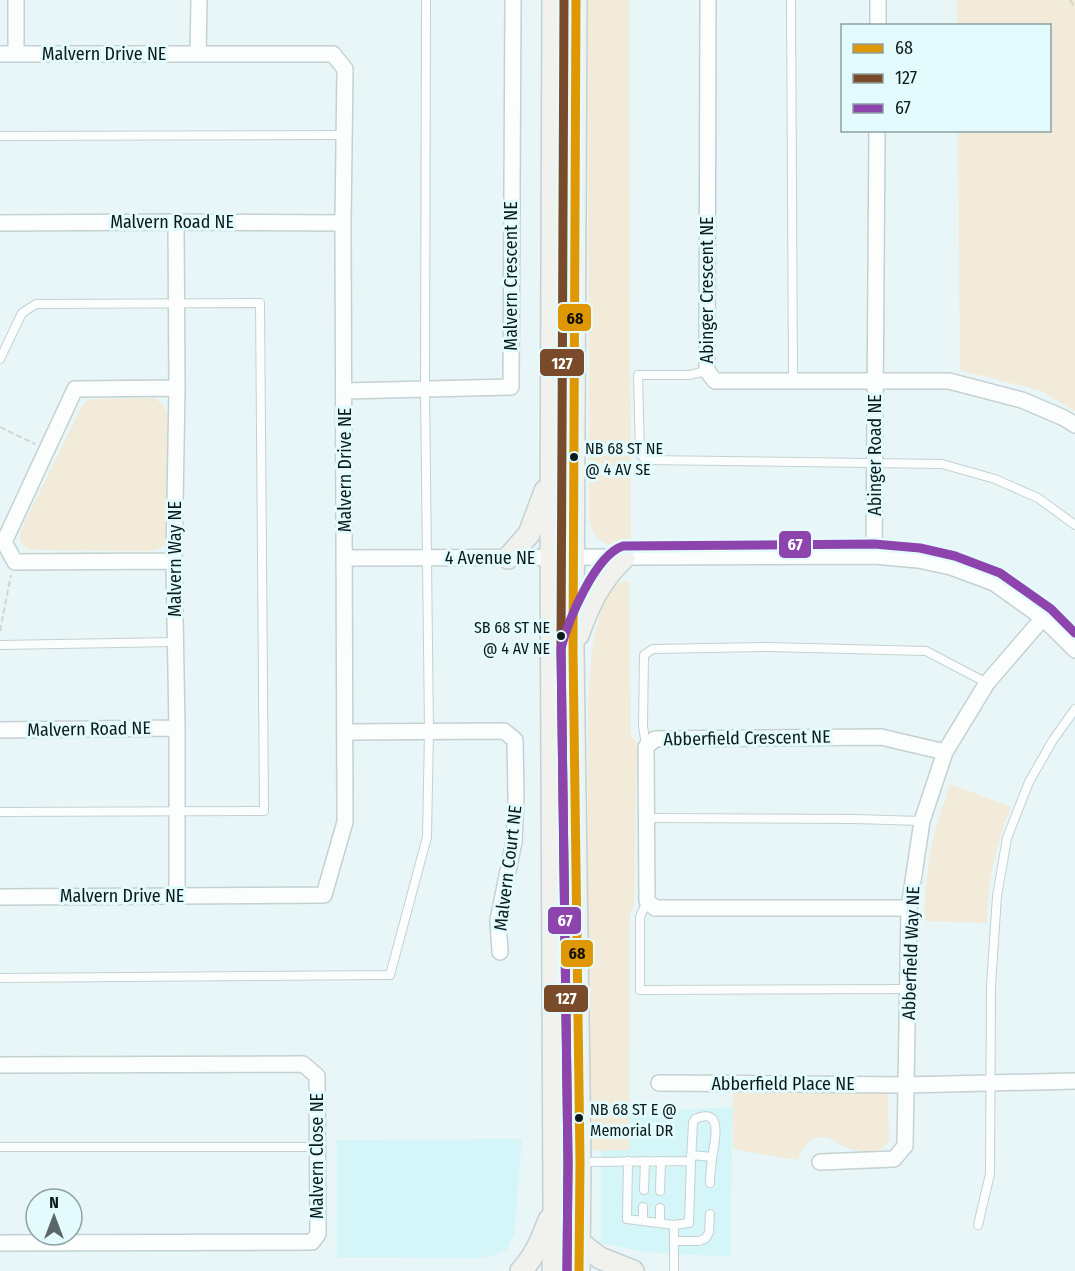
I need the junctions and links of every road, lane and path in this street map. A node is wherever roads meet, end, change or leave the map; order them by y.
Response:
1 (16, 0) edge
2 (199, 0) edge
3 (426, 0) edge
4 (513, 0) edge
5 (553, 0) edge
6 (576, 0) edge
7 (708, 0) edge
8 (791, 0) edge
9 (878, 0) edge
10 (1070, 0) edge
11 (1075, 7) edge
12 (878, 24) edge
13 (0, 54) edge
14 (16, 54) junction
15 (198, 54) junction
16 (877, 132) edge
17 (344, 135) junction
18 (0, 136) edge
19 (176, 222) junction
20 (0, 223) edge
21 (343, 223) junction
22 (176, 303) junction
23 (0, 359) edge
24 (707, 371) junction
25 (793, 380) junction
26 (876, 381) junction
27 (177, 388) junction
28 (425, 389) junction
29 (345, 391) junction
30 (1075, 425) edge
31 (0, 427) edge
32 (48, 450) junction
33 (874, 462) junction
34 (551, 476) junction
35 (1075, 525) edge
36 (874, 556) junction
37 (345, 558) junction
38 (427, 558) junction
39 (508, 558) junction
40 (551, 558) junction
41 (573, 558) junction
42 (624, 558) junction
43 (174, 561) junction
44 (15, 562) junction
45 (1044, 618) junction
46 (0, 631) edge
47 (176, 642) junction
48 (0, 645) edge
49 (573, 650) junction
50 (1075, 650) edge
51 (987, 683) junction
52 (1075, 709) edge
53 (177, 728) junction
54 (0, 730) edge
55 (429, 731) junction
56 (345, 732) junction
57 (646, 747) junction
58 (945, 752) junction
59 (0, 812) edge
60 (178, 812) junction
61 (646, 818) junction
62 (922, 821) junction
63 (177, 896) junction
64 (0, 897) edge
65 (647, 901) junction
66 (909, 908) junction
67 (500, 952) dead end
68 (0, 978) edge
69 (908, 989) junction
70 (0, 1065) edge
71 (1075, 1081) edge
72 (991, 1082) junction
73 (660, 1083) dead end
74 (907, 1085) junction
75 (0, 1147) edge
76 (317, 1147) junction
77 (712, 1157) junction
78 (691, 1158) junction
79 (628, 1161) junction
80 (645, 1161) junction
81 (661, 1161) junction
82 (580, 1162) junction
83 (820, 1162) dead end
84 (710, 1184) dead end
85 (644, 1190) dead end
86 (660, 1191) dead end
87 (554, 1206) junction
88 (643, 1208) dead end
89 (660, 1208) dead end
90 (710, 1214) dead end
91 (643, 1221) junction
92 (660, 1223) junction
93 (674, 1225) junction
94 (978, 1225) dead end
95 (674, 1241) junction
96 (579, 1242) junction
97 (0, 1243) edge
98 (521, 1271) edge
99 (553, 1271) edge
100 (579, 1271) edge
101 (633, 1271) edge
102 (674, 1271) edge

1 - 14 street
2 - 15 street
3 - 28 lane
4 - 28 street, Malvern Crescent NE
5 - 34 main road
6 - 41 main road
7 - 24 street, Abinger Crescent NE
8 - 25 lane
9 - 12 street
10 - 11 path
13 - 14 street, Malvern Drive NE
14 - 15 street, Malvern Drive NE
15 - 17 street, Malvern Drive NE
16 - 26 street
17 - 18 lane
17 - 21 street, Malvern Drive NE
19 - 20 street, Malvern Road NE
19 - 21 street, Malvern Road NE
19 - 22 street, Malvern Way NE
21 - 29 street, Malvern Drive NE
22 - 23 lane
22 - 27 street, Malvern Way NE
22 - 60 lane
24 - 25 street, Abinger Crescent NE
24 - 33 lane
25 - 26 street, Abinger Crescent NE
26 - 30 street, Abinger Road NE
26 - 33 street, Abinger Road NE
27 - 32 street
27 - 43 street, Malvern Way NE
28 - 29 street, Malvern Crescent NE
28 - 38 lane
29 - 37 street, Malvern Drive NE
31 - 32 path
32 - 44 street
33 - 35 lane
33 - 36 street, Abinger Road NE
34 - 39 main road
34 - 40 main road
36 - 42 street, 4 Avenue NE
36 - 45 street, 4 Avenue NE
37 - 38 street, 4 Avenue NE
37 - 56 street, Malvern Drive NE
38 - 39 street, 4 Avenue NE
38 - 55 lane
39 - 40 street, 4 Avenue NE
40 - 41 street, 4 Avenue NE
40 - 87 main road
41 - 42 street, 4 Avenue NE
41 - 49 main road
42 - 49 main road
43 - 44 street
43 - 47 street, Malvern Way NE
44 - 46 path
45 - 50 street, 4 Avenue NE
45 - 51 street, Abberfield Way NE
47 - 48 lane
47 - 53 street, Malvern Way NE
49 - 82 main road
51 - 57 lane
51 - 58 street, Abberfield Way NE
52 - 72 lane
53 - 54 street, Malvern Road NE
53 - 60 street, Malvern Way NE
55 - 56 street, Malvern Court NE
55 - 67 street, Malvern Court NE
55 - 68 lane
56 - 63 street, Malvern Drive NE
57 - 58 street, Abberfield Crescent NE
57 - 61 street, Abberfield Crescent NE
58 - 62 street, Abberfield Way NE
59 - 60 lane
60 - 63 street, Malvern Way NE
61 - 62 lane
61 - 65 street, Abberfield Crescent NE
62 - 66 street, Abberfield Way NE
63 - 64 street, Malvern Drive NE
65 - 66 street
65 - 69 lane
66 - 69 street, Abberfield Way NE
69 - 74 street, Abberfield Way NE
70 - 76 street, Malvern Close NE
71 - 72 street
72 - 74 street
72 - 94 lane
73 - 74 street, Abberfield Place NE
74 - 83 street, Abberfield Way NE
75 - 76 lane
76 - 97 street, Malvern Close NE
77 - 78 lane
77 - 78 lane
77 - 84 lane
78 - 81 lane
78 - 93 lane
79 - 80 lane
79 - 82 lane
79 - 91 lane
80 - 81 lane
80 - 85 lane
81 - 86 lane
82 - 96 main road
87 - 98 main road
87 - 99 main road
88 - 91 lane
89 - 92 lane
90 - 95 lane
91 - 92 lane
92 - 93 lane
93 - 95 lane
95 - 102 lane
96 - 100 main road
96 - 101 main road

